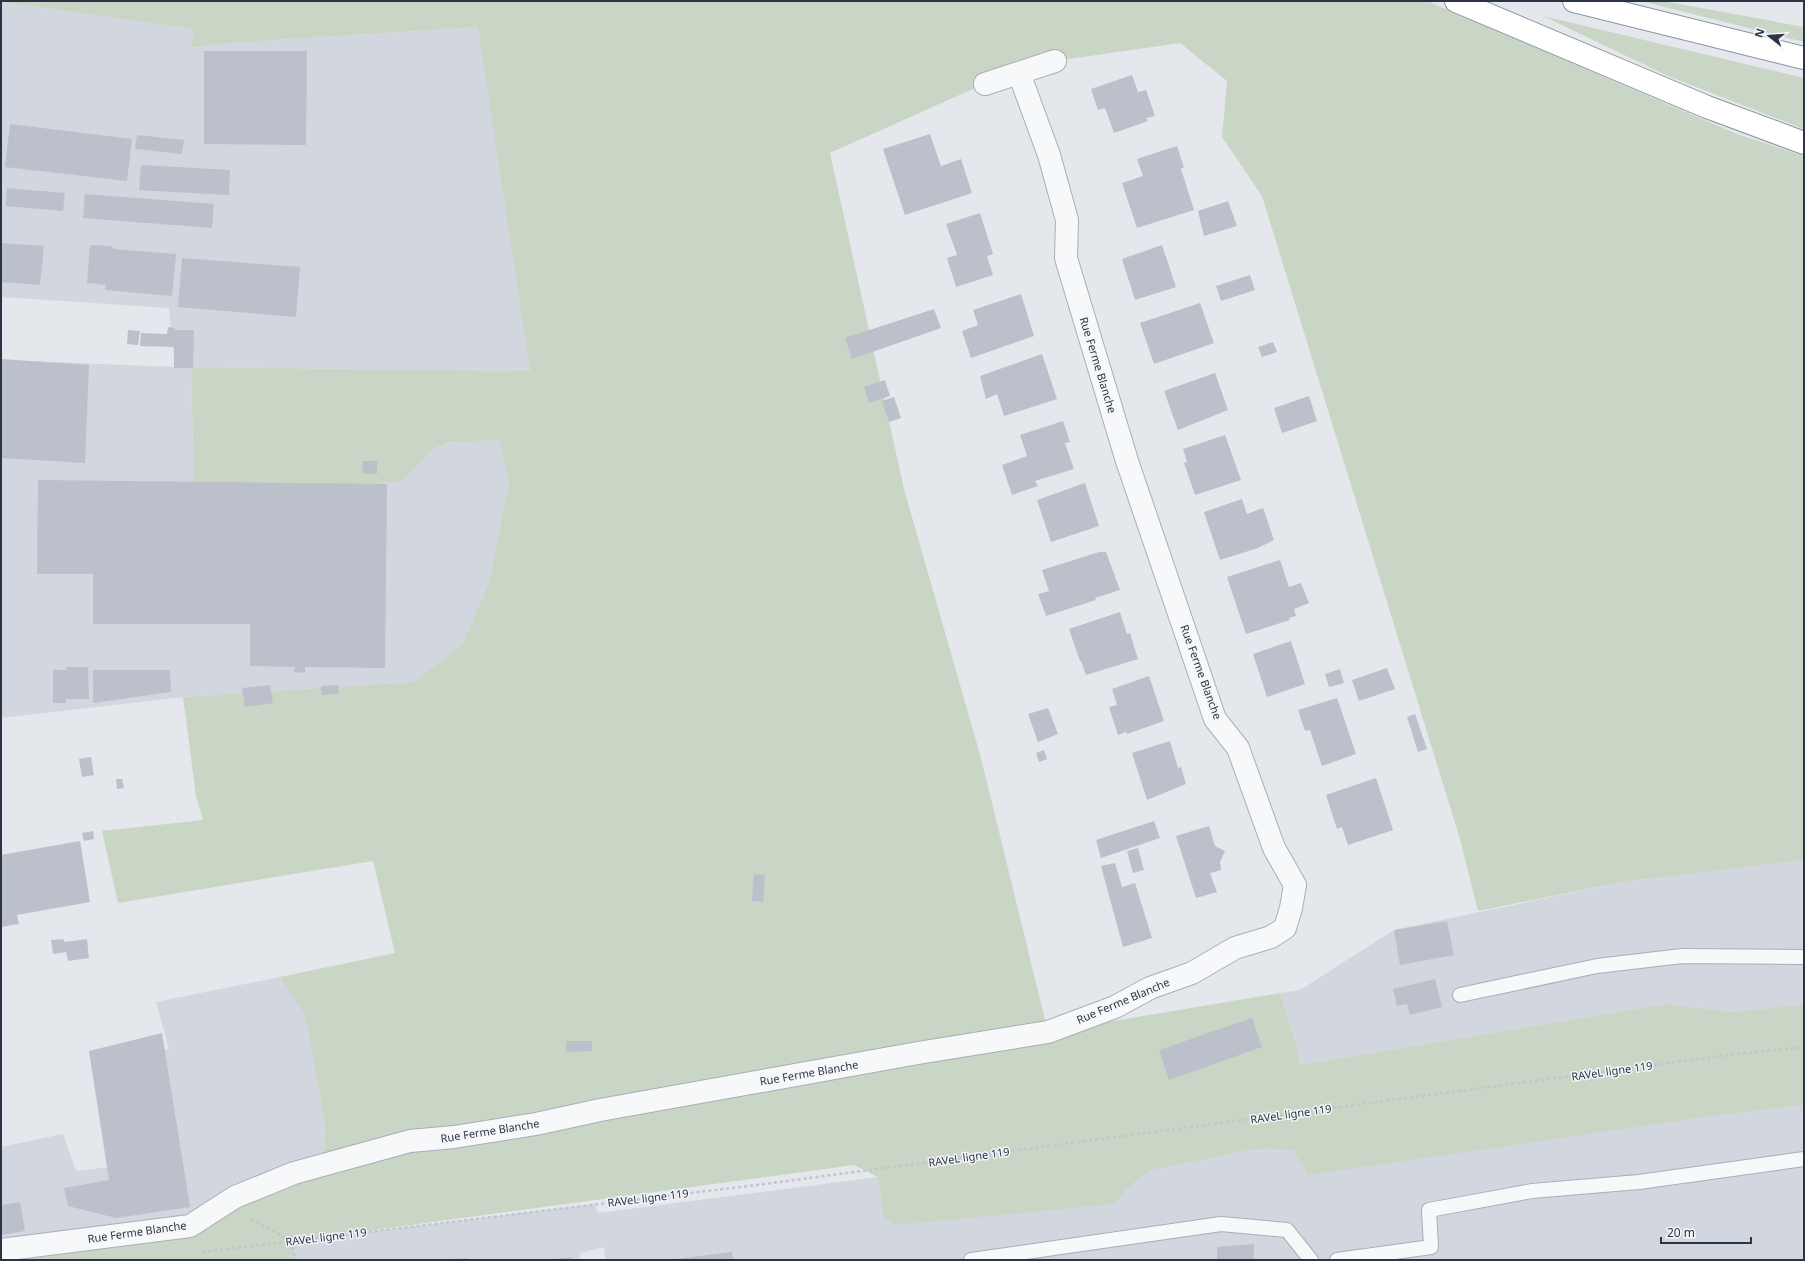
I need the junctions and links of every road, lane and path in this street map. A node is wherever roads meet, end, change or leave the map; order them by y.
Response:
1 (1456, 1) edge
2 (1574, 1) edge
3 (1804, 58) edge
4 (1055, 61) dead end
5 (1019, 73) junction
6 (984, 84) dead end
7 (1804, 143) edge
8 (1804, 957) edge
9 (1460, 995) dead end
10 (1804, 1047) edge
11 (1804, 1159) edge
12 (224, 1204) junction
13 (292, 1241) junction
14 (1, 1250) edge
15 (197, 1252) dead end
16 (294, 1260) edge
17 (971, 1260) edge
18 (1311, 1260) edge
19 (1337, 1260) edge

1 - 7 highway
2 - 3 highway
4 - 5 street
5 - 6 street
5 - 12 street, Rue Ferme Blanche
8 - 9 lane
10 - 13 path, RAVeL ligne 119
11 - 19 lane
12 - 13 path
12 - 14 street, Rue Ferme Blanche
13 - 15 path, RAVeL ligne 119
13 - 16 path
17 - 18 lane

